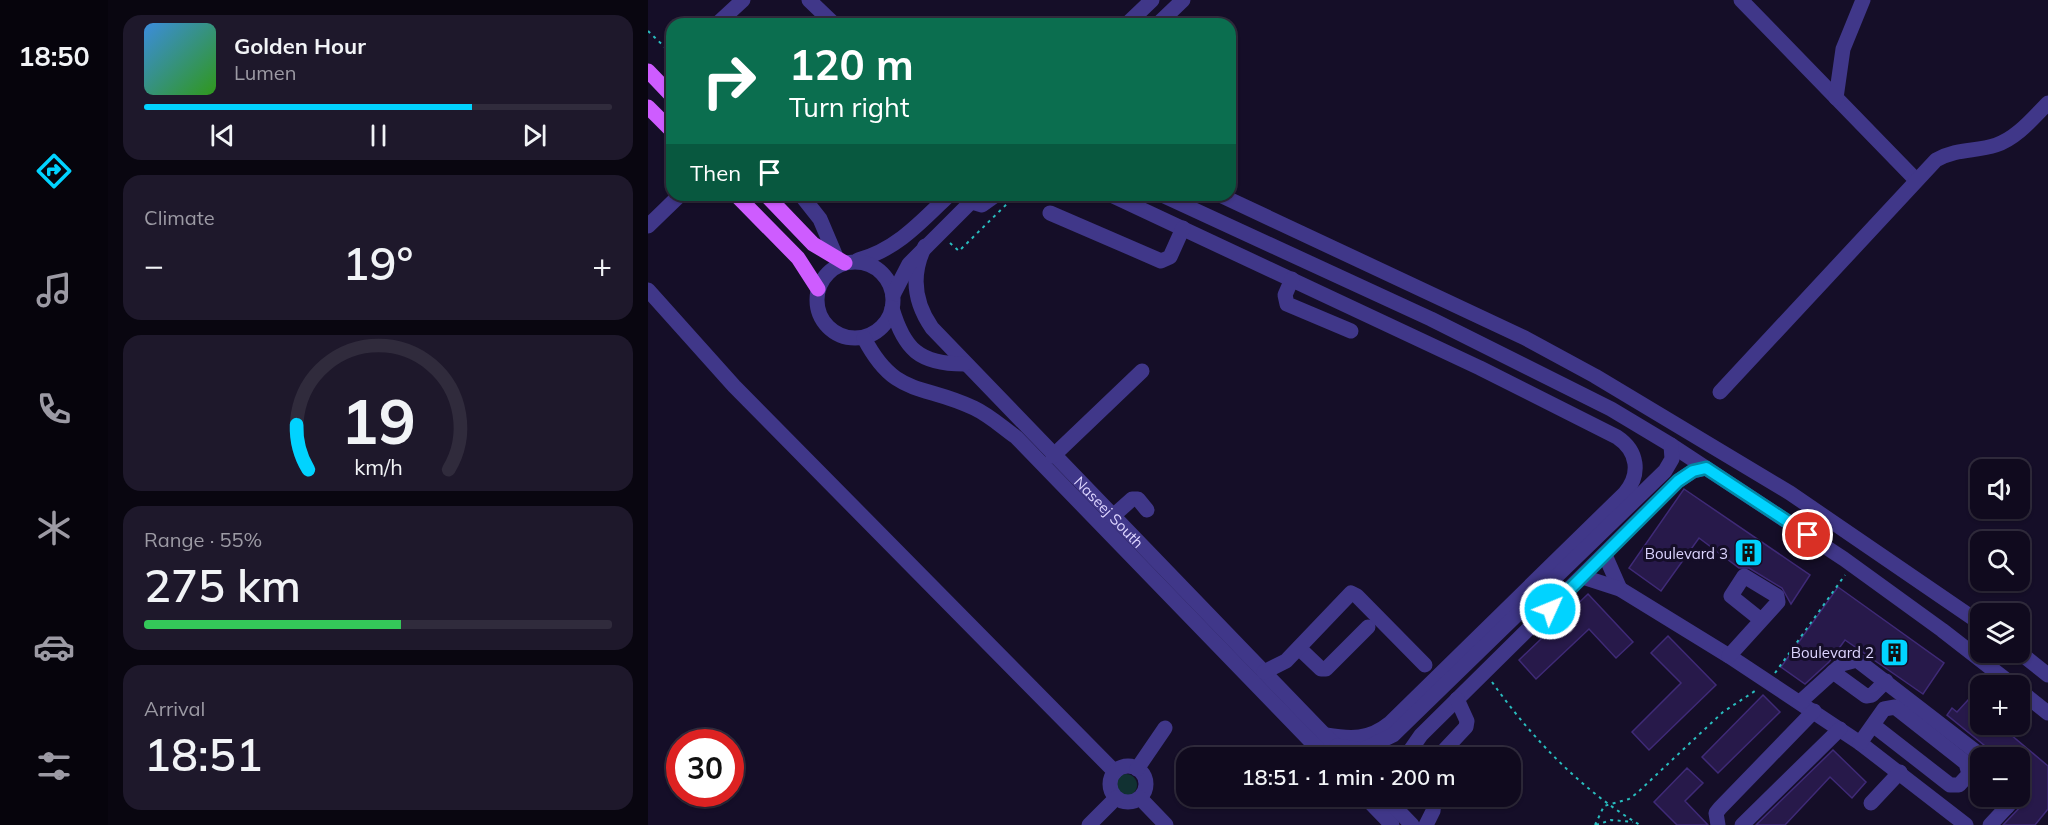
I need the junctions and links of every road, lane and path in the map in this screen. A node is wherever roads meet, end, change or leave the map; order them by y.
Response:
1 (742, 0) edge
2 (809, 0) edge
3 (1152, 0) edge
4 (1183, 0) edge
5 (1741, 0) edge
6 (1863, 0) edge
7 (723, 18) edge
8 (828, 18) edge
9 (1132, 18) edge
10 (1164, 18) edge
11 (648, 31) edge
12 (666, 48) edge
13 (648, 71) edge
14 (666, 90) edge
15 (1836, 98) junction
16 (2048, 103) edge
17 (648, 107) edge
18 (666, 125) edge
19 (1916, 180) junction
20 (674, 201) edge
21 (742, 201) edge
22 (772, 201) edge
23 (806, 201) edge
24 (943, 201) edge
25 (972, 201) edge
26 (1010, 201) edge
27 (1124, 201) edge
28 (1175, 201) edge
29 (1233, 201) edge
30 (1050, 213) dead end
31 (648, 226) edge
32 (1183, 228) junction
33 (939, 233) junction
34 (1266, 242) junction
35 (926, 246) junction
36 (1227, 250) junction
37 (845, 261) junction
38 (1329, 272) junction
39 (1292, 279) junction
40 (818, 289) junction
41 (648, 290) edge
42 (893, 301) junction
43 (1343, 303) junction
44 (1351, 331) dead end
45 (864, 338) junction
46 (964, 364) junction
47 (1522, 364) junction
48 (1480, 368) junction
49 (1142, 371) dead end
50 (1720, 392) dead end
51 (1671, 445) junction
52 (1053, 456) junction
53 (1670, 465) junction
54 (1706, 468) junction
55 (1682, 477) junction
56 (1147, 510) dead end
57 (1112, 517) junction
58 (1570, 547) junction
59 (1586, 549) junction
60 (1605, 555) junction
61 (1858, 569) junction
62 (1583, 577) junction
63 (1620, 589) junction
64 (1507, 607) junction
65 (1970, 616) edge
66 (1761, 620) dead end
67 (1368, 627) dead end
68 (1503, 630) junction
69 (1299, 648) junction
70 (1729, 656) junction
71 (2030, 661) edge
72 (1425, 665) dead end
73 (1264, 672) junction
74 (1833, 672) junction
75 (1484, 673) junction
76 (1999, 675) edge
77 (2048, 675) edge
78 (1768, 681) junction
79 (1886, 681) junction
80 (1457, 699) junction
81 (2030, 699) edge
82 (1800, 702) junction
83 (1814, 711) junction
84 (2048, 713) edge
85 (1873, 724) junction
86 (1165, 728) dead end
87 (1840, 729) junction
88 (1326, 735) junction
89 (1860, 742) junction
90 (1330, 747) edge
91 (1333, 747) edge
92 (1380, 747) edge
93 (1413, 747) edge
94 (1447, 747) edge
95 (1970, 748) edge
96 (1137, 769) junction
97 (1115, 772) junction
98 (1900, 772) junction
99 (1116, 798) junction
100 (1140, 798) junction
101 (1871, 803) dead end
102 (1608, 804) junction
103 (1380, 807) edge
104 (1392, 807) edge
105 (1399, 807) edge
106 (1434, 807) edge
107 (2007, 807) edge
108 (1402, 822) edge
109 (1636, 823) junction
110 (1089, 825) edge
111 (1166, 825) edge
112 (1426, 825) edge
113 (1596, 825) edge
114 (1640, 825) edge
115 (1718, 825) edge
116 (1742, 825) edge
117 (1966, 825) edge
118 (1990, 825) edge

1 - 7 street
2 - 8 street
3 - 9 street
4 - 10 street
5 - 15 street
6 - 15 street
11 - 12 path
13 - 14 main road
15 - 19 street
16 - 19 street
17 - 18 main road
19 - 50 street
20 - 31 street
21 - 40 main road
22 - 37 main road
23 - 37 street
24 - 37 street
25 - 33 street
26 - 33 path
27 - 32 street
28 - 34 street
29 - 65 street
30 - 32 street
32 - 36 street
33 - 35 street
34 - 36 street
34 - 38 street
35 - 42 street
35 - 46 street, Naseej South
36 - 39 street
37 - 40 street
37 - 42 street
38 - 43 street
38 - 47 street
39 - 43 street
39 - 44 street
40 - 45 street
41 - 97 street
42 - 45 street
42 - 46 street
43 - 48 street
45 - 90 street
46 - 52 street, Naseej South
47 - 48 street
47 - 51 street
48 - 58 street
49 - 52 street
51 - 53 street
51 - 54 street
52 - 57 street, Naseej South
53 - 55 street
53 - 59 street
54 - 55 street
54 - 61 street
55 - 60 street
56 - 57 street
57 - 73 street, Naseej South
58 - 59 street
58 - 64 street
59 - 68 street
60 - 62 street
60 - 63 street
61 - 76 street
61 - 78 path
62 - 63 street
62 - 75 street
63 - 70 street
64 - 68 street
64 - 88 street
66 - 70 street
67 - 69 street
68 - 92 street
69 - 72 street
69 - 73 street
70 - 78 street
71 - 77 street
73 - 88 street, Naseej South
74 - 79 street
74 - 79 street
74 - 82 street
75 - 80 street
75 - 102 path
78 - 82 street
78 - 102 path
79 - 95 street
80 - 93 street
80 - 94 street
81 - 84 street
82 - 83 street
83 - 87 street
83 - 115 street
85 - 85 street
85 - 89 street
86 - 96 street
87 - 89 street
87 - 116 street
88 - 91 street, Naseej South
89 - 98 street
96 - 97 street
96 - 100 street
97 - 99 street
98 - 101 street
98 - 117 street
99 - 100 street
99 - 110 street
100 - 111 street
102 - 109 path
102 - 113 path
103 - 108 street
104 - 108 street
105 - 108 street
106 - 112 street
107 - 118 street
109 - 113 path
109 - 114 path

